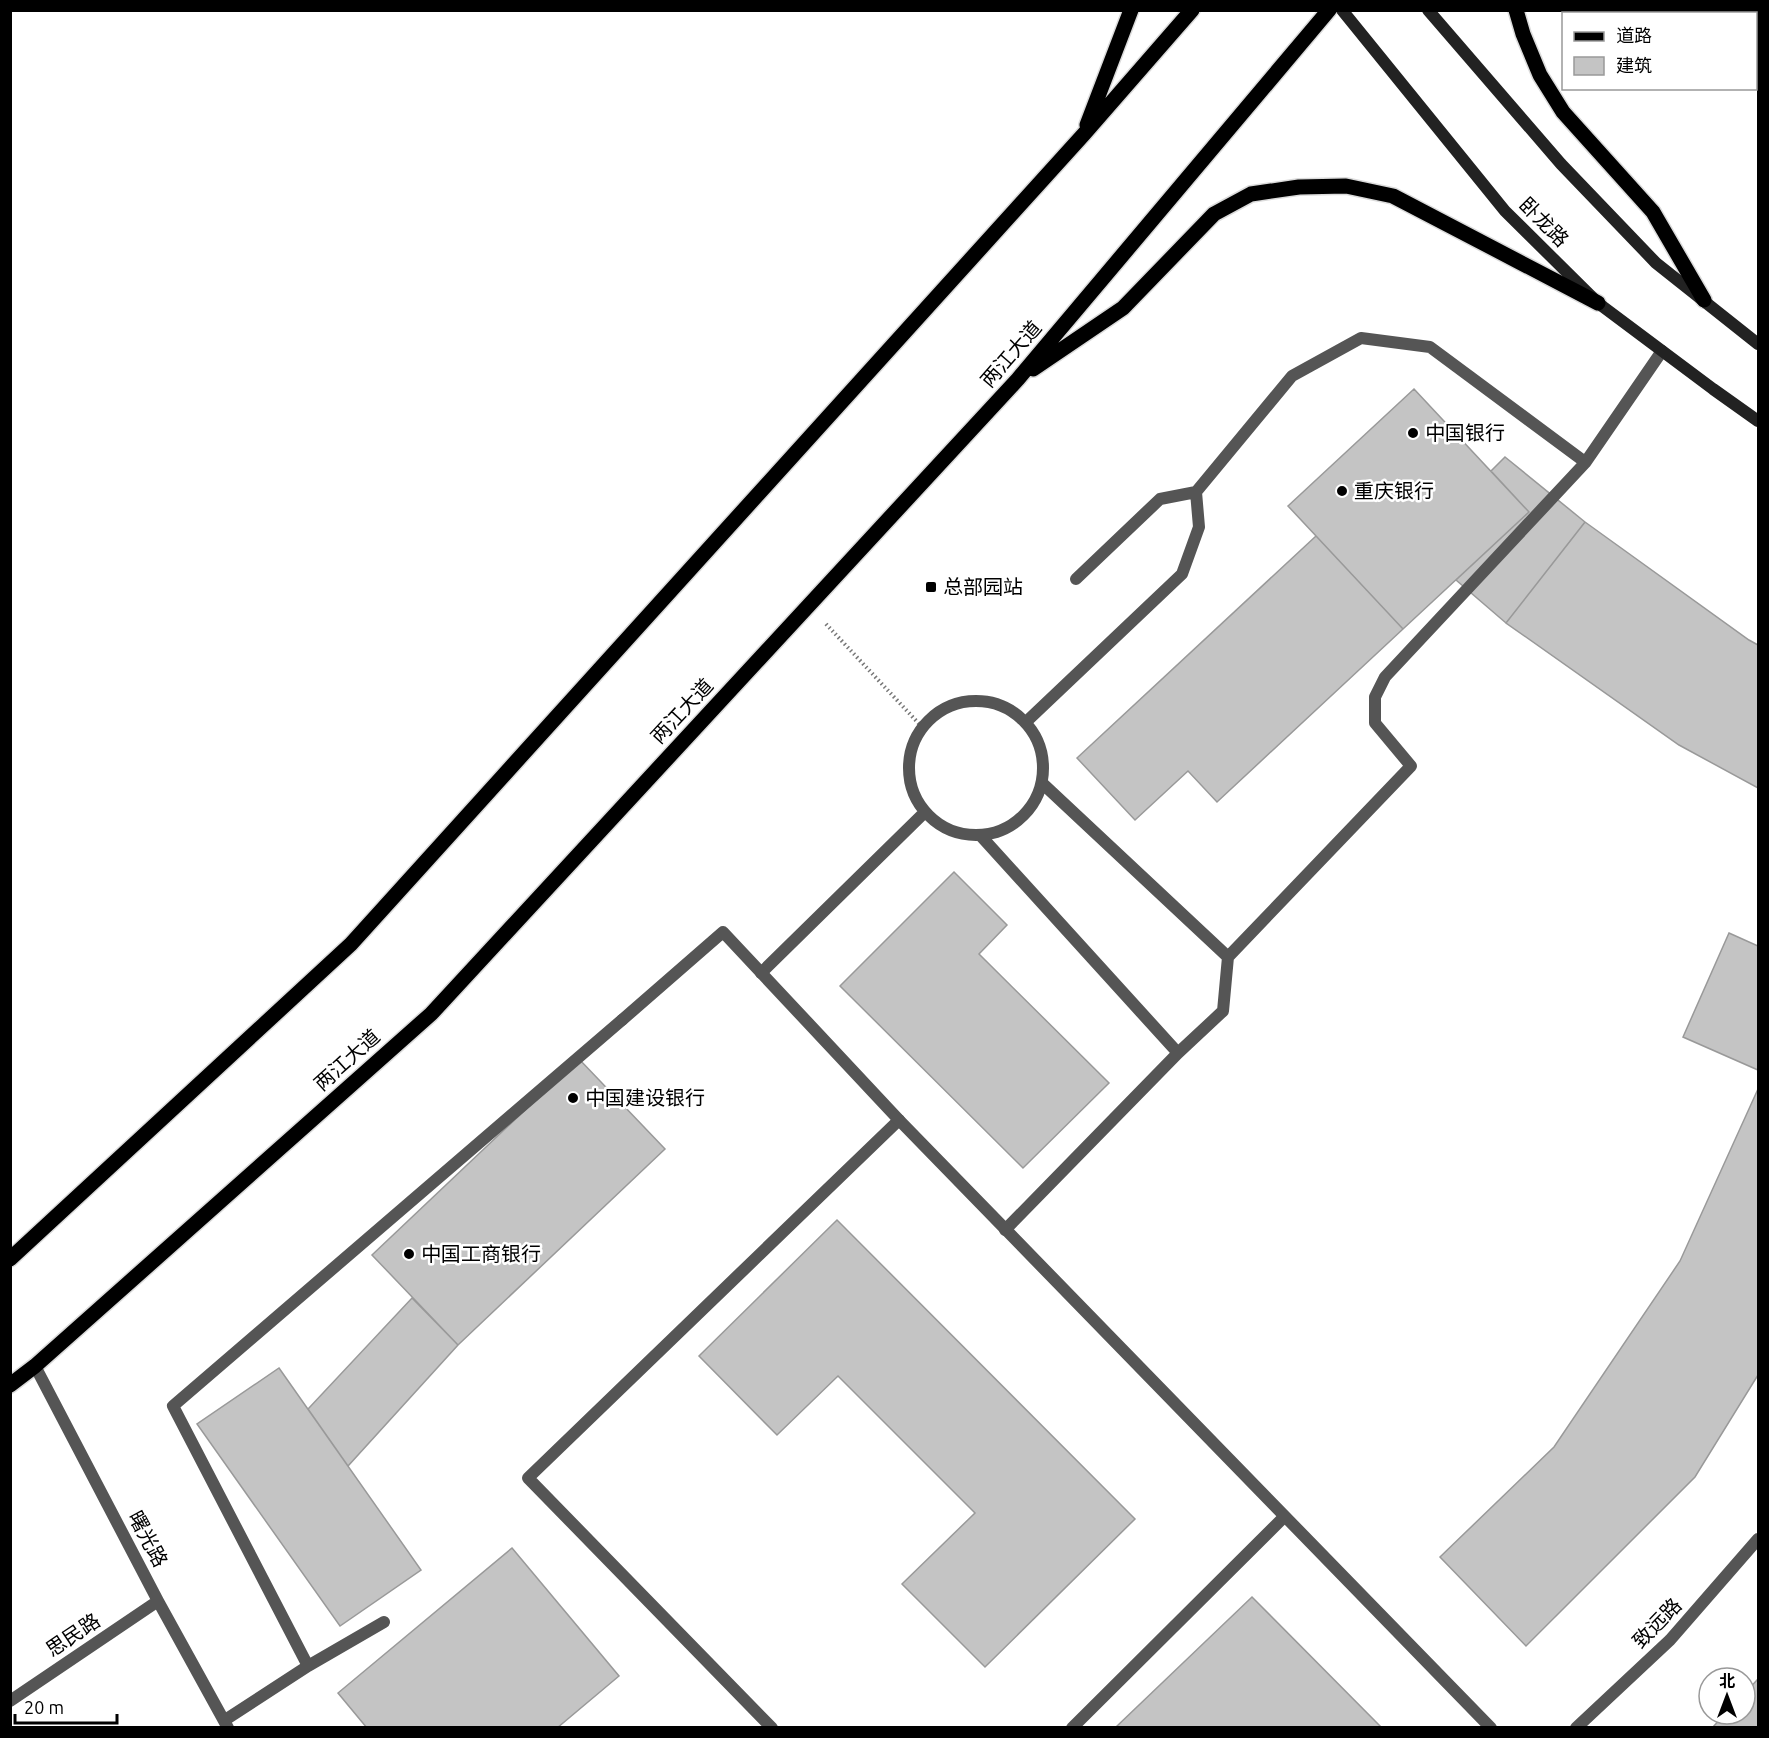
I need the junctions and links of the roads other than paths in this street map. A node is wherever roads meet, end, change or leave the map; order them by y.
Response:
1 (1131, 10) edge
2 (1192, 10) edge
3 (1329, 10) edge
4 (1342, 10) edge
5 (1428, 10) edge
6 (1516, 10) edge
7 (1084, 134) junction
8 (1704, 300) junction
9 (1598, 303) junction
10 (1758, 344) edge
11 (1662, 351) junction
12 (1018, 379) junction
13 (1758, 421) edge
14 (1586, 462) junction
15 (1196, 492) junction
16 (1076, 579) dead end
17 (1026, 722) junction
18 (1042, 783) junction
19 (925, 812) junction
20 (980, 835) junction
21 (1228, 957) junction
22 (760, 973) junction
23 (1178, 1053) junction
24 (899, 1120) junction
25 (1005, 1230) junction
26 (10, 1259) edge
27 (36, 1366) junction
28 (10, 1385) edge
29 (1284, 1517) junction
30 (1758, 1539) edge
31 (158, 1601) junction
32 (384, 1622) dead end
33 (308, 1666) junction
34 (10, 1701) edge
35 (227, 1724) edge
36 (772, 1728) edge
37 (1072, 1728) edge
38 (1491, 1728) edge
39 (1576, 1728) edge

1 - 7 main road
2 - 7 main road
3 - 12 main road, 两江大道
4 - 9 main road, 卧龙路
5 - 8 main road
6 - 8 main road
7 - 26 main road
8 - 10 main road
9 - 11 main road, 卧龙路
9 - 12 main road
11 - 13 main road, 卧龙路
11 - 14 street
12 - 27 main road, 两江大道
14 - 15 street
14 - 21 street
15 - 16 street
15 - 17 street
17 - 18 street
17 - 19 street
18 - 20 street
18 - 21 street
19 - 20 street
19 - 22 street
20 - 23 street
21 - 23 street
22 - 24 street
22 - 33 street
23 - 25 street
24 - 25 street
24 - 36 street
25 - 29 street
27 - 28 main road, 两江大道
27 - 31 street, 曙光路
29 - 37 street
29 - 38 street
30 - 39 street, 致远路
31 - 34 street, 思民路
31 - 35 street, 曙光路
32 - 33 street
33 - 35 street

